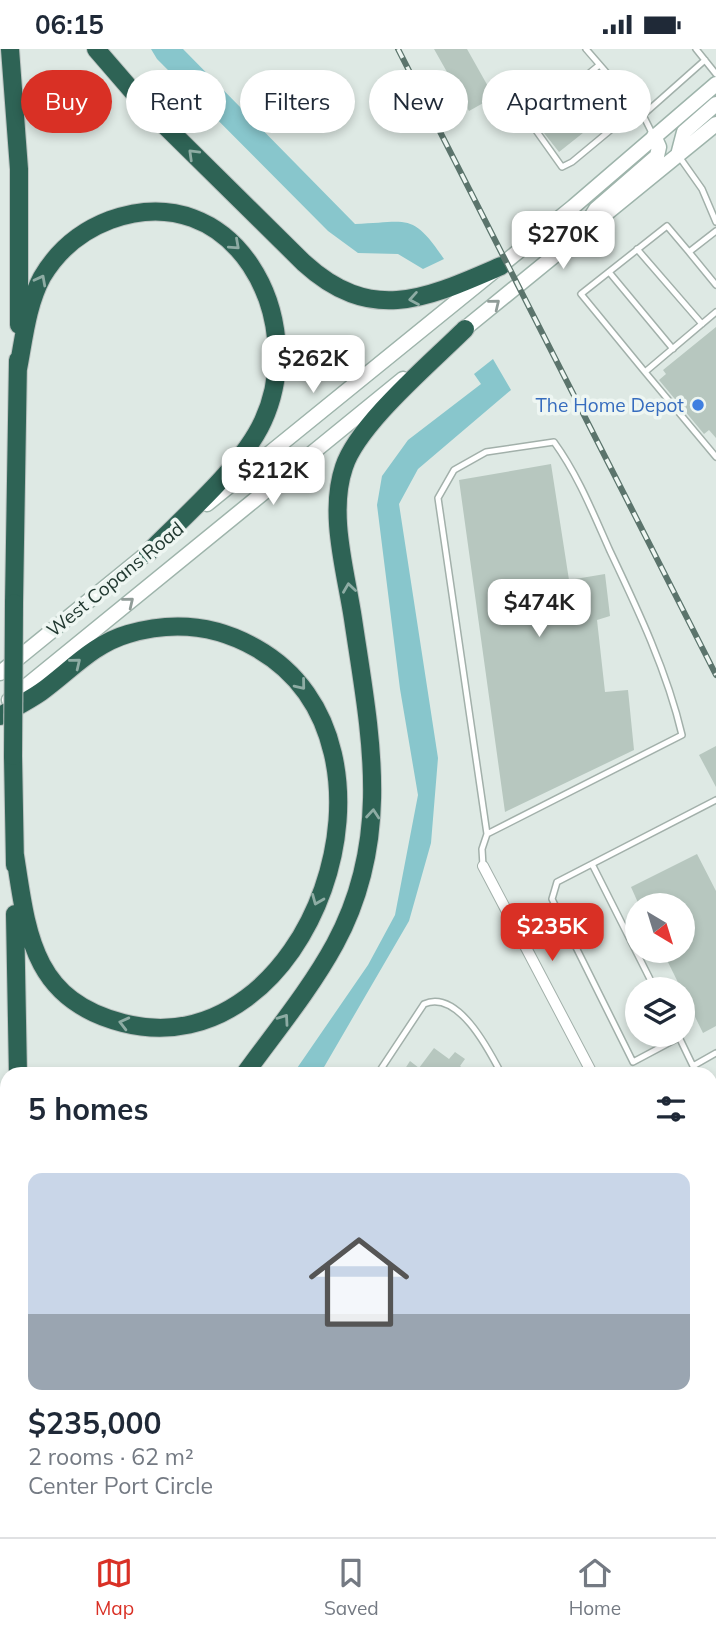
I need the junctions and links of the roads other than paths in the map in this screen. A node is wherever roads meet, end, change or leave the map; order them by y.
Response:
1 (10, 49) edge
2 (96, 49) edge
3 (586, 49) edge
4 (695, 49) edge
5 (705, 60) junction
6 (598, 66) junction
7 (593, 70) edge
8 (602, 70) edge
9 (716, 74) edge
10 (716, 84) edge
11 (716, 104) edge
12 (651, 108) edge
13 (716, 124) edge
14 (651, 130) edge
15 (538, 133) edge
16 (606, 133) edge
17 (654, 136) junction
18 (678, 155) junction
19 (716, 222) edge
20 (716, 231) edge
21 (580, 235) junction
22 (638, 249) junction
23 (689, 252) junction
24 (500, 266) junction
25 (608, 272) junction
26 (716, 285) edge
27 (716, 312) edge
28 (702, 324) junction
29 (465, 328) junction
30 (673, 349) junction
31 (18, 369) junction
32 (645, 372) junction
33 (716, 457) edge
34 (148, 552) junction
35 (0, 673) edge
36 (0, 707) edge
37 (0, 716) edge
38 (716, 800) edge
39 (487, 834) junction
40 (15, 855) junction
41 (592, 863) junction
42 (483, 866) joint
43 (649, 977) edge
44 (625, 1046) edge
45 (626, 1047) edge
46 (660, 1047) edge
47 (684, 1047) edge
48 (716, 1053) edge
49 (693, 1066) joint
50 (18, 1067) edge
51 (250, 1067) edge
52 (382, 1067) edge
53 (498, 1067) edge
54 (589, 1067) edge

1 - 31 highway
24 -> 2 highway
3 - 6 lane
4 - 5 lane
5 - 9 lane
5 - 12 lane
6 - 7 lane
6 - 8 lane
10 - 17 main road, West Copans Road
11 - 18 main road
13 - 18 main road, West Copans Road
14 - 17 lane
15 - 16 lane
17 - 21 main road
17 - 24 main road, West Copans Road
18 - 19 lane
18 - 21 main road, West Copans Road
20 - 23 lane
29 -> 21 main road, West Copans Road
22 - 23 lane
22 - 25 lane
22 - 28 lane
23 - 26 lane
24 - 34 main road, West Copans Road
25 - 30 lane
25 - 32 lane
27 - 28 lane
28 - 30 lane
36 -> 29 main road, West Copans Road
51 -> 29 highway
30 - 32 lane
31 -> 34 highway
31 - 40 highway, bridge
32 - 33 lane
34 - 35 main road, West Copans Road
37 -> 40 highway
38 - 41 lane
39 - 39 lane
39 - 42 lane
40 - 50 highway
41 - 43 lane
41 - 44 lane
42 - 54 street
45 - 46 lane
47 - 49 lane
48 - 49 lane
52 - 53 lane

